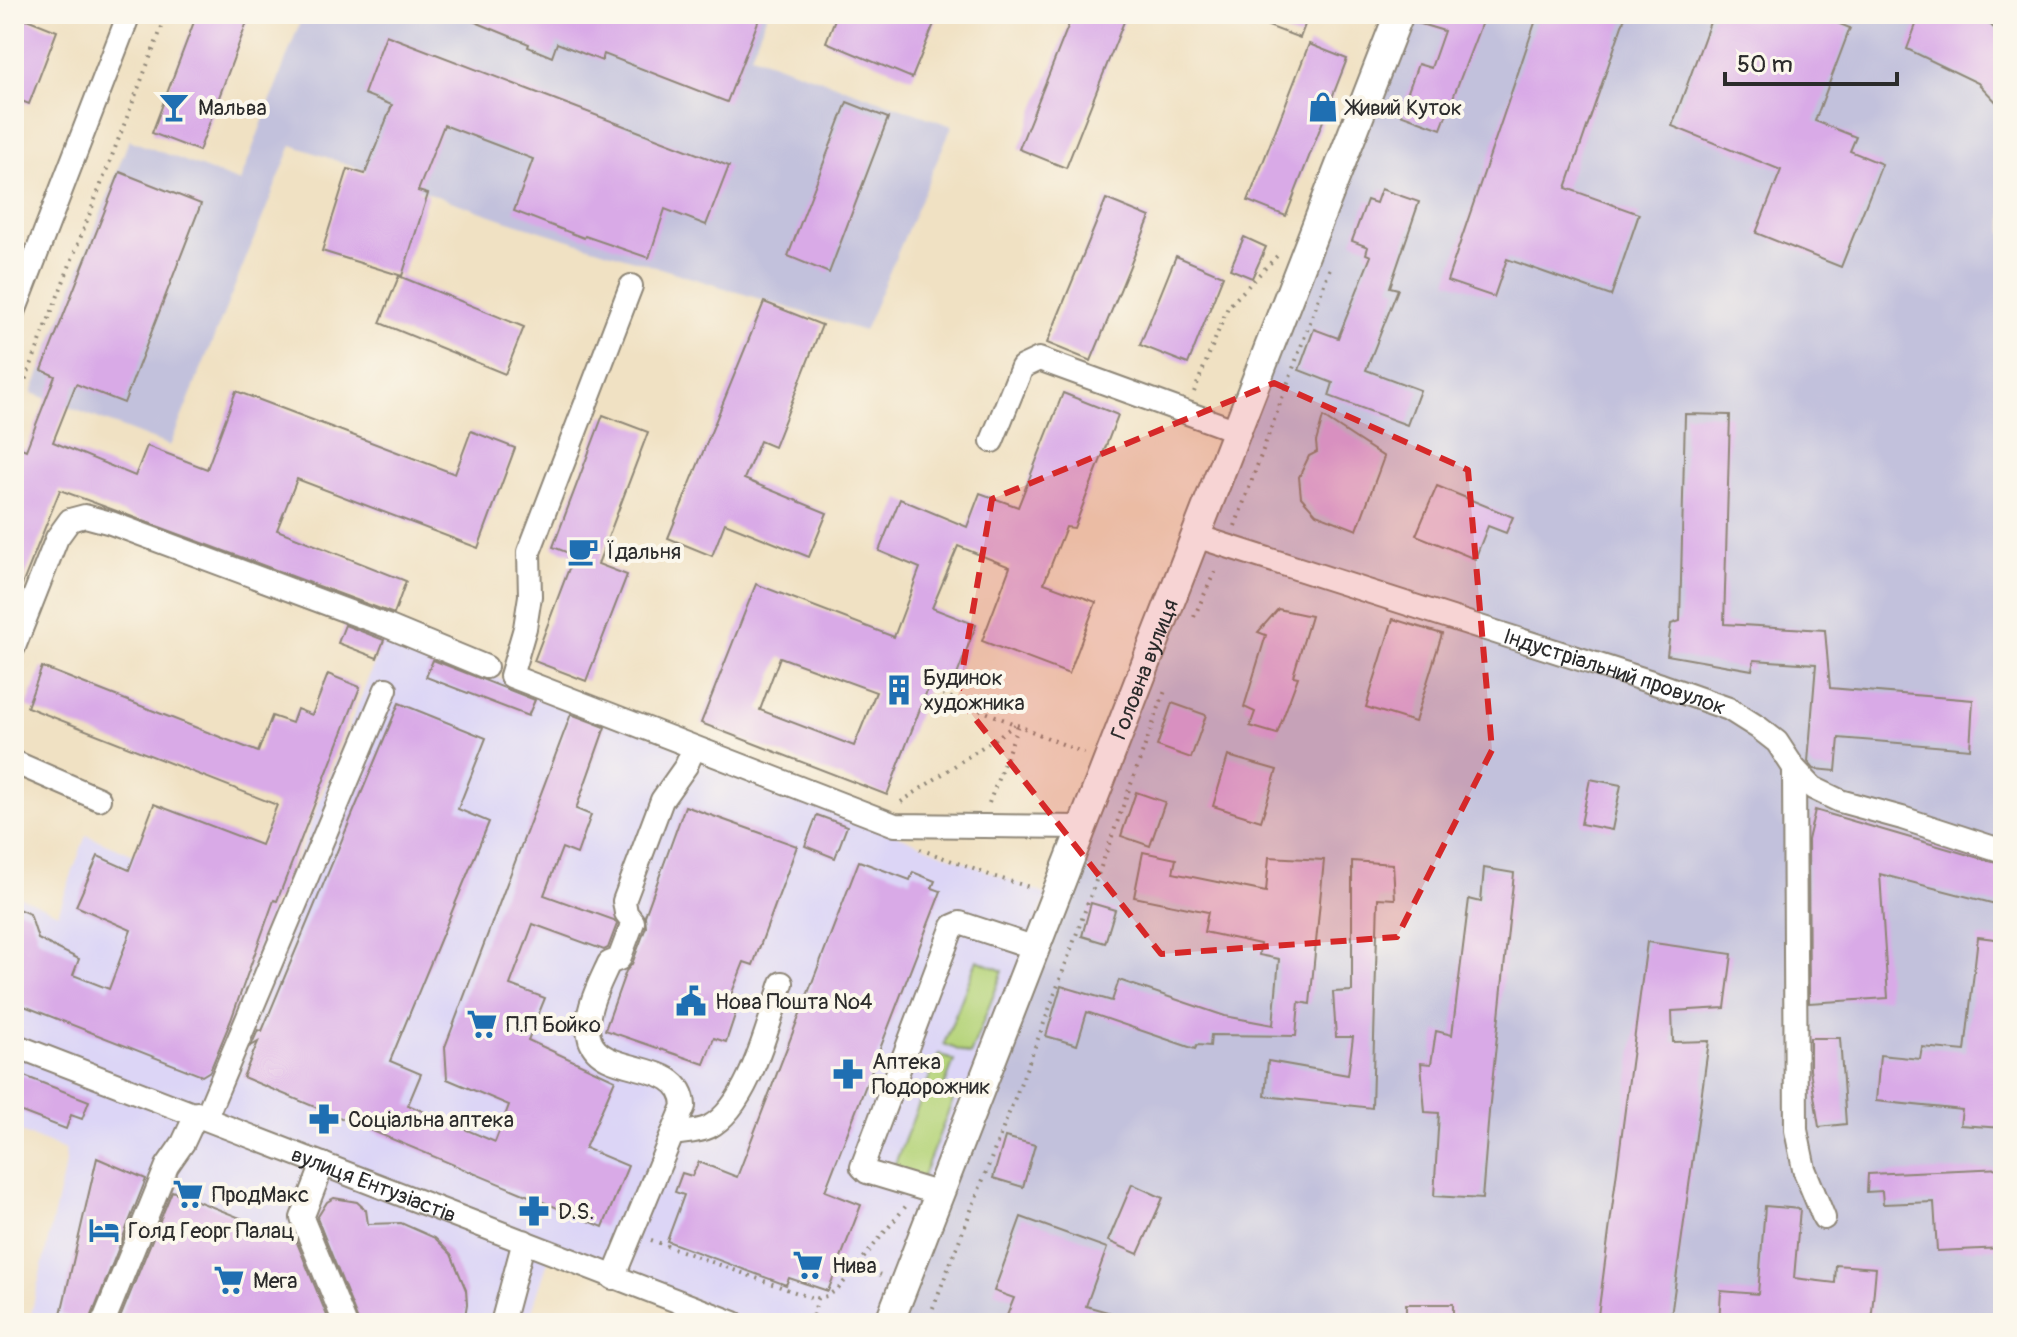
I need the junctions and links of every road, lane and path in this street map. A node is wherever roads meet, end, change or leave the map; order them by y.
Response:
1 (129, 14) edge
2 (167, 14) edge
3 (1399, 14) edge
4 (1335, 255) dead end
5 (631, 286) dead end
6 (14, 312) edge
7 (14, 409) edge
8 (1237, 431) junction
9 (992, 441) dead end
10 (1196, 536) junction
11 (1227, 546) junction
12 (1193, 618) dead end
13 (14, 647) edge
14 (486, 667) dead end
15 (1167, 687) dead end
16 (928, 688) dead end
17 (386, 689) dead end
18 (1016, 726) junction
19 (694, 748) junction
20 (1093, 757) dead end
21 (14, 762) edge
22 (1794, 768) junction
23 (99, 799) dead end
24 (876, 818) junction
25 (981, 826) junction
26 (1083, 827) junction
27 (2003, 851) edge
28 (1036, 948) junction
29 (782, 983) dead end
30 (14, 1045) edge
31 (202, 1115) junction
32 (672, 1134) junction
33 (323, 1164) junction
34 (933, 1191) junction
35 (1824, 1218) dead end
36 (645, 1237) dead end
37 (524, 1241) junction
38 (857, 1266) junction
39 (613, 1278) junction
40 (892, 1279) dead end
41 (818, 1298) junction
42 (103, 1323) edge
43 (345, 1323) edge
44 (502, 1323) edge
45 (734, 1323) edge
46 (811, 1323) edge
47 (889, 1323) edge
48 (927, 1323) edge

1 - 6 street
2 - 7 path
3 - 8 main road, Головна вулиця
4 - 11 path
5 - 19 street
8 - 9 street
8 - 10 main road, Головна вулиця
10 - 11 street, Індустріальний провулок
10 - 26 main road, Головна вулиця
11 - 12 path
11 - 22 street, Індустріальний провулок
13 - 14 street
15 - 48 path
16 - 18 path
17 - 31 street
18 - 20 path
18 - 24 path
18 - 25 path
19 - 24 street
19 - 32 street
21 - 23 street
22 - 27 street, Індустріальний провулок
22 - 35 street
24 - 25 street
25 - 26 street
26 - 28 main road, Головна вулиця
28 - 34 main road, Головна вулиця
28 - 34 street
29 - 32 street
30 - 31 street, вулиця Ентузіастів
31 - 33 street, вулиця Ентузіастів
31 - 42 street
32 - 39 street
33 - 37 street, вулиця Ентузіастів
33 - 43 street
34 - 38 path
34 - 47 main road, Головна вулиця
36 - 41 path
37 - 39 street, вулиця Ентузіастів
37 - 44 street
38 - 40 path
38 - 41 path
39 - 45 street, вулиця Ентузіастів
41 - 46 path

